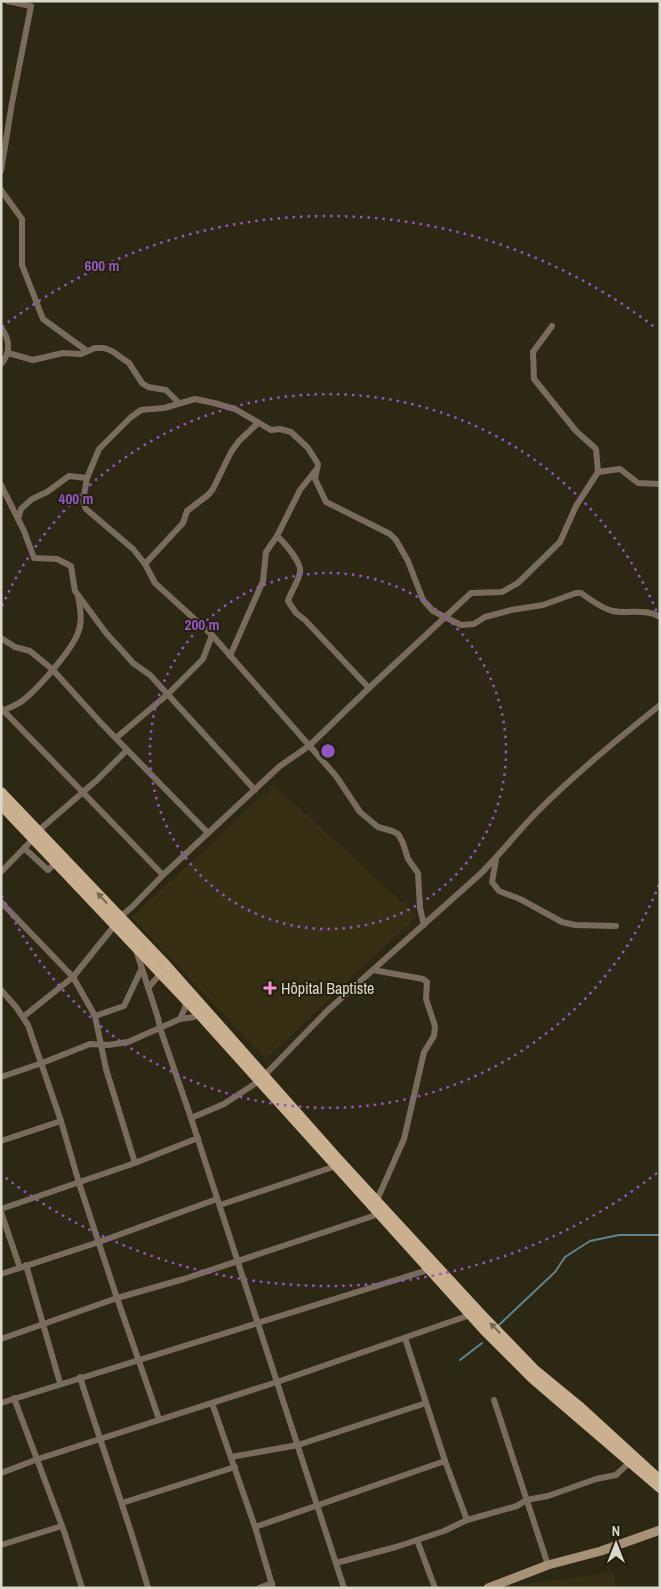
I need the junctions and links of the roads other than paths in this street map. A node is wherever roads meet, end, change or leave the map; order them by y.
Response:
1 (8, 1) edge
2 (1, 171) edge
3 (2, 194) edge
4 (552, 326) dead end
5 (1, 328) edge
6 (87, 351) junction
7 (8, 353) junction
8 (1, 364) edge
9 (178, 403) junction
10 (258, 423) junction
11 (317, 468) junction
12 (598, 472) junction
13 (86, 478) junction
14 (660, 484) edge
15 (1, 485) edge
16 (18, 519) junction
17 (277, 536) junction
18 (145, 564) junction
19 (78, 594) junction
20 (660, 617) edge
21 (445, 618) junction
22 (212, 635) junction
23 (1, 638) edge
24 (230, 656) junction
25 (52, 669) junction
26 (369, 688) junction
27 (168, 694) junction
28 (660, 705) edge
29 (2, 710) edge
30 (116, 738) junction
31 (309, 746) junction
32 (127, 750) junction
33 (254, 790) junction
34 (1, 792) edge
35 (83, 792) junction
36 (1, 805) edge
37 (208, 834) junction
38 (36, 835) junction
39 (24, 848) junction
40 (58, 858) junction
41 (496, 859) junction
42 (1, 872) edge
43 (163, 875) junction
44 (1, 902) edge
45 (117, 921) junction
46 (424, 925) junction
47 (616, 926) dead end
48 (134, 944) junction
49 (164, 969) junction
50 (142, 970) junction
51 (374, 970) junction
52 (72, 977) junction
53 (148, 988) junction
54 (1, 990) edge
55 (187, 990) junction
56 (186, 1001) junction
57 (199, 1014) junction
58 (95, 1016) junction
59 (23, 1017) junction
60 (180, 1019) junction
61 (160, 1028) junction
62 (102, 1045) junction
63 (42, 1063) junction
64 (1, 1077) edge
65 (261, 1078) junction
66 (191, 1118) junction
67 (61, 1121) junction
68 (198, 1138) junction
69 (1, 1141) edge
70 (135, 1163) junction
71 (336, 1166) junction
72 (79, 1183) junction
73 (377, 1200) junction
74 (218, 1202) junction
75 (1, 1211) edge
76 (379, 1214) junction
77 (99, 1242) junction
78 (238, 1262) junction
79 (23, 1266) junction
80 (428, 1270) junction
81 (1, 1274) edge
82 (117, 1298) junction
83 (470, 1315) junction
84 (256, 1322) junction
85 (44, 1325) junction
86 (405, 1338) junction
87 (1, 1339) edge
88 (139, 1359) junction
89 (80, 1377) junction
90 (277, 1382) junction
91 (60, 1384) junction
92 (14, 1398) junction
93 (494, 1400) dead end
94 (1, 1403) edge
95 (212, 1403) junction
96 (426, 1403) junction
97 (159, 1419) junction
98 (99, 1439) junction
99 (298, 1445) junction
100 (231, 1456) junction
101 (38, 1460) junction
102 (446, 1461) junction
103 (630, 1462) junction
104 (235, 1467) junction
105 (1, 1473) edge
106 (660, 1480) edge
107 (660, 1488) edge
108 (526, 1500) junction
109 (122, 1503) junction
110 (317, 1506) junction
111 (467, 1520) junction
112 (62, 1526) junction
113 (255, 1527) junction
114 (660, 1530) edge
115 (417, 1540) junction
116 (1, 1545) edge
117 (336, 1563) junction
118 (548, 1565) junction
119 (273, 1585) edge
120 (81, 1586) edge
121 (73, 1588) edge
122 (148, 1588) edge
123 (259, 1588) edge
124 (344, 1588) edge
125 (435, 1588) edge
126 (489, 1588) edge

1 - 2 street
3 - 6 street
4 - 12 street
5 - 7 street
6 - 7 street
6 - 9 street
7 - 8 street
9 - 10 street
9 - 13 street
10 - 11 street
10 - 18 street
11 - 17 street
11 - 21 street
12 - 14 street
12 - 21 street
13 - 16 street
13 - 18 street
15 - 16 street
16 - 19 street
17 - 24 street
17 - 26 street
18 - 22 street
19 - 25 street
19 - 27 street
20 - 21 street
21 - 26 street
22 - 24 street
22 - 27 street
23 - 25 street
24 - 31 street
25 - 29 street
25 - 30 street
26 - 31 street
27 - 30 street
27 - 33 street
28 - 41 street
29 - 35 street
30 - 32 street
31 - 33 street
31 - 46 street
32 - 35 street
32 - 37 street
33 - 37 street
34 - 38 main road
35 - 38 street
35 - 43 street
36 - 38 main road
37 - 43 street
38 - 39 street
38 - 40 main road
39 - 40 street
39 - 42 street
40 - 45 main road
41 - 46 street
41 - 47 street
43 - 45 street
44 - 52 street
45 - 48 main road
45 - 49 main road
45 - 52 street
46 - 51 street
48 - 49 main road
48 - 50 street
49 - 53 street
49 - 55 main road
49 - 56 main road
50 - 53 street
50 - 58 street
51 - 65 street
51 - 73 street
52 - 58 street
52 - 59 street
53 - 61 street
54 - 59 street
55 - 56 street
55 - 65 main road
56 - 57 main road
56 - 60 street
57 - 60 street
57 - 65 main road
58 - 62 street
59 - 63 street
60 - 61 street
61 - 62 street
61 - 66 street
62 - 63 street
62 - 70 street
63 - 64 street
63 - 67 street
65 - 66 street
65 - 71 main road
65 - 73 main road
66 - 68 street
67 - 69 street
67 - 72 street
68 - 70 street
68 - 74 street
70 - 72 street
71 - 74 street
71 - 76 main road
72 - 75 street
72 - 77 street
106 -> 73 main road
74 - 77 street
74 - 78 street
75 - 79 street
76 - 78 street
76 - 80 main road
77 - 79 street
77 - 82 street
78 - 82 street
78 - 84 street
79 - 81 street
79 - 85 street
80 - 83 main road
80 - 84 street
82 - 85 street
82 - 88 street
83 - 86 street
83 - 103 main road
84 - 88 street
84 - 90 street
85 - 87 street
85 - 91 street
86 - 90 street
86 - 96 street
88 - 89 street
88 - 97 street
89 - 91 street
89 - 98 street
90 - 95 street
90 - 99 street
91 - 92 street
92 - 94 street
92 - 101 street
93 - 108 street
95 - 97 street
95 - 100 street
96 - 99 street
96 - 102 street
97 - 98 street
98 - 101 street
98 - 109 street
99 - 100 street
99 - 110 street
100 - 104 street
101 - 105 street
101 - 112 street
102 - 110 street
102 - 111 street
103 - 107 main road
103 - 108 street
104 - 109 street
104 - 113 street
108 - 111 street
108 - 118 street
109 - 122 street
110 - 113 street
110 - 117 street
111 - 115 street
112 - 116 street
112 - 120 street
113 - 119 street
114 - 118 street
115 - 117 street
115 - 125 street
117 - 124 street
118 - 126 street
119 - 123 street
120 - 121 street

